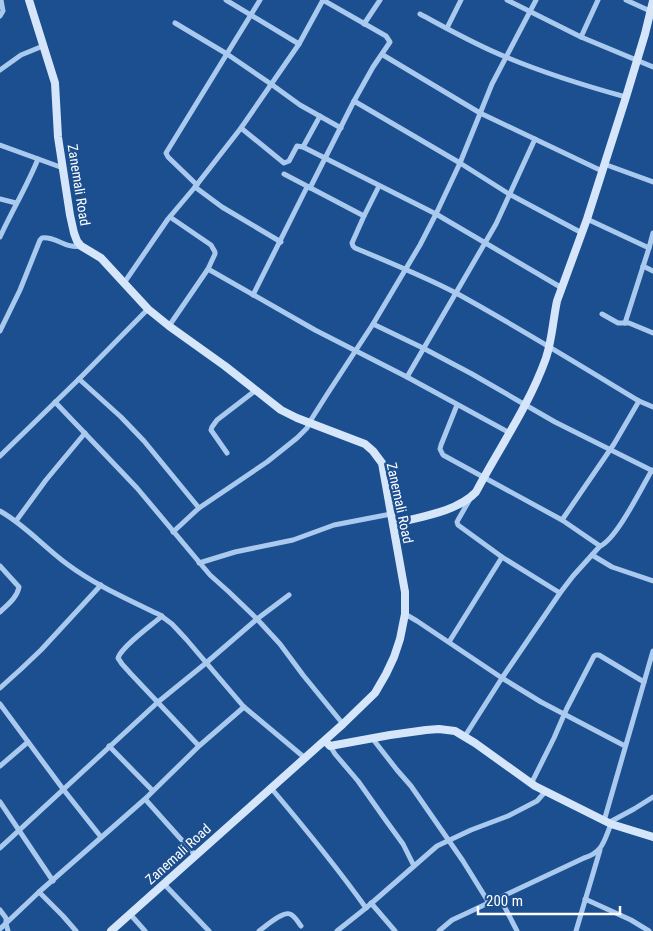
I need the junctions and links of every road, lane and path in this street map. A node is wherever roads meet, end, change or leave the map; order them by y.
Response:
1 (1, 0) edge
2 (29, 0) edge
3 (226, 0) edge
4 (260, 0) edge
5 (323, 0) edge
6 (380, 0) edge
7 (461, 0) edge
8 (507, 0) edge
9 (536, 0) edge
10 (598, 0) edge
11 (626, 0) edge
12 (653, 2) edge
13 (650, 11) junction
14 (530, 12) junction
15 (251, 14) junction
16 (420, 14) dead end
17 (0, 16) edge
18 (175, 23) dead end
19 (364, 24) junction
20 (446, 28) junction
21 (581, 37) junction
22 (299, 44) junction
23 (43, 46) junction
24 (227, 54) junction
25 (383, 54) junction
26 (507, 57) junction
27 (637, 62) junction
28 (653, 67) edge
29 (0, 70) edge
30 (271, 84) junction
31 (626, 97) junction
32 (354, 101) junction
33 (480, 113) junction
34 (320, 116) junction
35 (241, 128) junction
36 (341, 128) junction
37 (535, 139) junction
38 (0, 145) edge
39 (303, 147) junction
40 (325, 158) junction
41 (38, 159) junction
42 (460, 162) junction
43 (63, 168) junction
44 (603, 168) junction
45 (284, 174) dead end
46 (653, 182) edge
47 (196, 186) junction
48 (379, 186) junction
49 (308, 187) junction
50 (510, 194) junction
51 (0, 198) edge
52 (16, 203) junction
53 (436, 214) junction
54 (364, 216) junction
55 (170, 217) junction
56 (587, 219) junction
57 (582, 233) junction
58 (653, 233) edge
59 (0, 237) edge
60 (281, 242) junction
61 (486, 242) junction
62 (81, 246) junction
63 (649, 248) junction
64 (644, 266) junction
65 (208, 269) junction
66 (405, 269) junction
67 (653, 271) edge
68 (124, 283) junction
69 (562, 288) junction
70 (455, 293) junction
71 (253, 295) junction
72 (148, 309) junction
73 (602, 314) dead end
74 (625, 322) junction
75 (373, 324) junction
76 (169, 326) junction
77 (0, 331) edge
78 (653, 332) edge
79 (549, 346) junction
80 (423, 348) junction
81 (355, 350) junction
82 (407, 377) junction
83 (79, 379) junction
84 (256, 390) junction
85 (639, 401) junction
86 (56, 402) junction
87 (457, 405) junction
88 (525, 405) junction
89 (653, 407) edge
90 (309, 423) junction
91 (85, 433) junction
92 (510, 433) junction
93 (610, 450) junction
94 (227, 453) dead end
95 (0, 456) edge
96 (652, 471) edge
97 (484, 477) junction
98 (470, 498) junction
99 (199, 508) junction
100 (0, 512) edge
101 (391, 514) junction
102 (6, 515) junction
103 (562, 520) junction
104 (0, 521) edge
105 (16, 521) junction
106 (393, 524) junction
107 (173, 532) junction
108 (600, 546) junction
109 (592, 555) junction
110 (502, 557) junction
111 (199, 563) junction
112 (0, 566) edge
113 (653, 581) edge
114 (101, 585) junction
115 (560, 593) junction
116 (289, 595) dead end
117 (0, 612) edge
118 (406, 614) junction
119 (162, 616) junction
120 (257, 618) junction
121 (449, 642) junction
122 (653, 651) edge
123 (206, 663) junction
124 (502, 678) junction
125 (644, 682) junction
126 (0, 688) edge
127 (158, 702) junction
128 (0, 704) edge
129 (244, 708) junction
130 (564, 714) junction
131 (343, 724) junction
132 (465, 736) junction
133 (372, 738) junction
134 (28, 742) junction
135 (327, 743) junction
136 (110, 746) junction
137 (199, 746) junction
138 (625, 746) junction
139 (305, 758) junction
140 (0, 766) edge
141 (531, 784) junction
142 (271, 788) junction
143 (63, 789) junction
144 (152, 790) junction
145 (545, 792) junction
146 (653, 797) edge
147 (145, 798) junction
148 (0, 802) edge
149 (608, 823) junction
150 (19, 830) junction
151 (101, 837) junction
152 (653, 837) edge
153 (448, 839) junction
154 (0, 848) edge
155 (600, 850) junction
156 (196, 856) junction
157 (414, 866) junction
158 (53, 880) junction
159 (164, 884) junction
160 (39, 892) junction
161 (500, 898) junction
162 (584, 899) junction
163 (371, 903) junction
164 (489, 903) junction
165 (366, 908) junction
166 (0, 910) edge
167 (130, 914) junction
168 (6, 924) junction
169 (301, 926) dead end
170 (0, 929) edge
171 (8, 931) edge
172 (76, 931) edge
173 (111, 931) edge
174 (145, 931) edge
175 (209, 931) edge
176 (259, 931) edge
177 (337, 931) edge
178 (395, 931) edge
179 (439, 931) edge
180 (517, 931) edge
181 (576, 931) edge
182 (649, 931) edge

1 - 17 street
2 - 23 street, Zanemali Road
3 - 15 street
4 - 15 street
5 - 19 street
5 - 22 street
6 - 19 street
7 - 20 street
8 - 14 street
9 - 14 street
10 - 21 street
11 - 13 street
12 - 13 street
13 - 27 street
14 - 21 street
14 - 26 street
15 - 22 street
15 - 24 street
16 - 20 street
18 - 24 street
19 - 25 street
20 - 26 street
21 - 27 street
22 - 30 street
23 - 29 street
23 - 43 street, Zanemali Road
24 - 30 street
24 - 47 street
25 - 32 street
25 - 33 street
26 - 31 street
26 - 33 street
27 - 28 street
27 - 31 street
30 - 34 street
30 - 35 street
31 - 44 street
32 - 36 street
32 - 42 street
33 - 37 street
33 - 42 street
34 - 36 street
34 - 39 street
35 - 39 street
35 - 47 street
36 - 40 street
37 - 44 street
37 - 50 street
38 - 41 street
39 - 40 street
40 - 48 street
40 - 49 street
41 - 43 street
41 - 52 street
42 - 50 street
42 - 53 street
43 - 62 street, Zanemali Road
44 - 46 street
44 - 56 street
45 - 49 street
47 - 55 street
47 - 60 street
48 - 53 street
48 - 54 street
49 - 54 street
49 - 60 street
50 - 57 street
50 - 61 street
51 - 52 street
52 - 59 street
53 - 61 street
53 - 66 street
54 - 66 street
55 - 65 street
55 - 68 street
56 - 57 street
56 - 63 street
57 - 69 street
58 - 63 street
60 - 71 street
61 - 69 street
61 - 70 street
62 - 68 street, Zanemali Road
62 - 77 street
63 - 64 street
64 - 67 street
64 - 74 street
65 - 71 street
65 - 76 street
66 - 70 street
66 - 75 street
68 - 72 street, Zanemali Road
69 - 79 street
70 - 79 street
70 - 80 street
71 - 81 street
72 - 76 street, Zanemali Road
72 - 83 street
73 - 74 street
74 - 78 street
75 - 80 street
75 - 81 street
76 - 84 street, Zanemali Road
79 - 85 street
79 - 88 street
80 - 82 street
80 - 88 street
81 - 82 street
81 - 90 street
82 - 87 street
83 - 86 street
83 - 99 street
84 - 90 street, Zanemali Road
84 - 94 street
85 - 89 street
85 - 93 street
86 - 91 street
86 - 95 street
87 - 92 street
87 - 97 street
88 - 92 street
88 - 93 street
90 - 99 street
90 - 101 street, Zanemali Road
91 - 105 street
91 - 107 street
92 - 97 street
93 - 96 street
93 - 103 street
96 - 108 street
97 - 98 street
97 - 103 street
98 - 106 street
98 - 110 street
99 - 107 street
100 - 102 street
101 - 106 street, Zanemali Road
101 - 111 street
102 - 104 street
102 - 105 street
103 - 108 street
105 - 114 street
106 - 118 street, Zanemali Road
107 - 111 street
108 - 109 street
109 - 113 street
109 - 115 street
110 - 115 street
110 - 121 street
111 - 120 street
112 - 117 street
114 - 119 street
114 - 126 street
115 - 124 street
116 - 120 street
118 - 121 street
118 - 131 street, Zanemali Road
119 - 123 street
119 - 127 street
120 - 123 street
120 - 131 street
121 - 124 street
122 - 125 street
123 - 127 street
123 - 129 street
124 - 130 street
124 - 132 street
125 - 130 street
125 - 138 street
127 - 136 street
127 - 137 street
128 - 134 street
129 - 137 street
129 - 139 street
130 - 138 street
130 - 141 street
131 - 135 street, Zanemali Road
132 - 133 street
132 - 141 street
133 - 135 street
133 - 153 street
134 - 140 street
134 - 143 street
135 - 139 street, Zanemali Road
135 - 157 street
136 - 143 street
136 - 144 street
137 - 144 street
138 - 149 street
139 - 142 street, Zanemali Road
141 - 145 street
142 - 156 street, Zanemali Road
142 - 165 street
143 - 150 street
143 - 151 street
144 - 147 street
145 - 149 street
145 - 153 street
146 - 149 street
147 - 151 street
147 - 156 street
148 - 150 street
149 - 152 street
149 - 155 street
150 - 154 street
150 - 158 street
151 - 158 street
153 - 157 street
153 - 164 street
155 - 161 street
155 - 162 street
156 - 159 street, Zanemali Road
157 - 163 street
158 - 160 street
159 - 167 street, Zanemali Road
159 - 175 street
160 - 168 street
160 - 172 street
161 - 164 street
161 - 180 street
162 - 181 street
162 - 182 street
163 - 165 street
163 - 178 street
164 - 179 street
165 - 177 street
166 - 168 street
167 - 173 street, Zanemali Road
167 - 174 street
168 - 170 street
168 - 171 street
169 - 176 street

